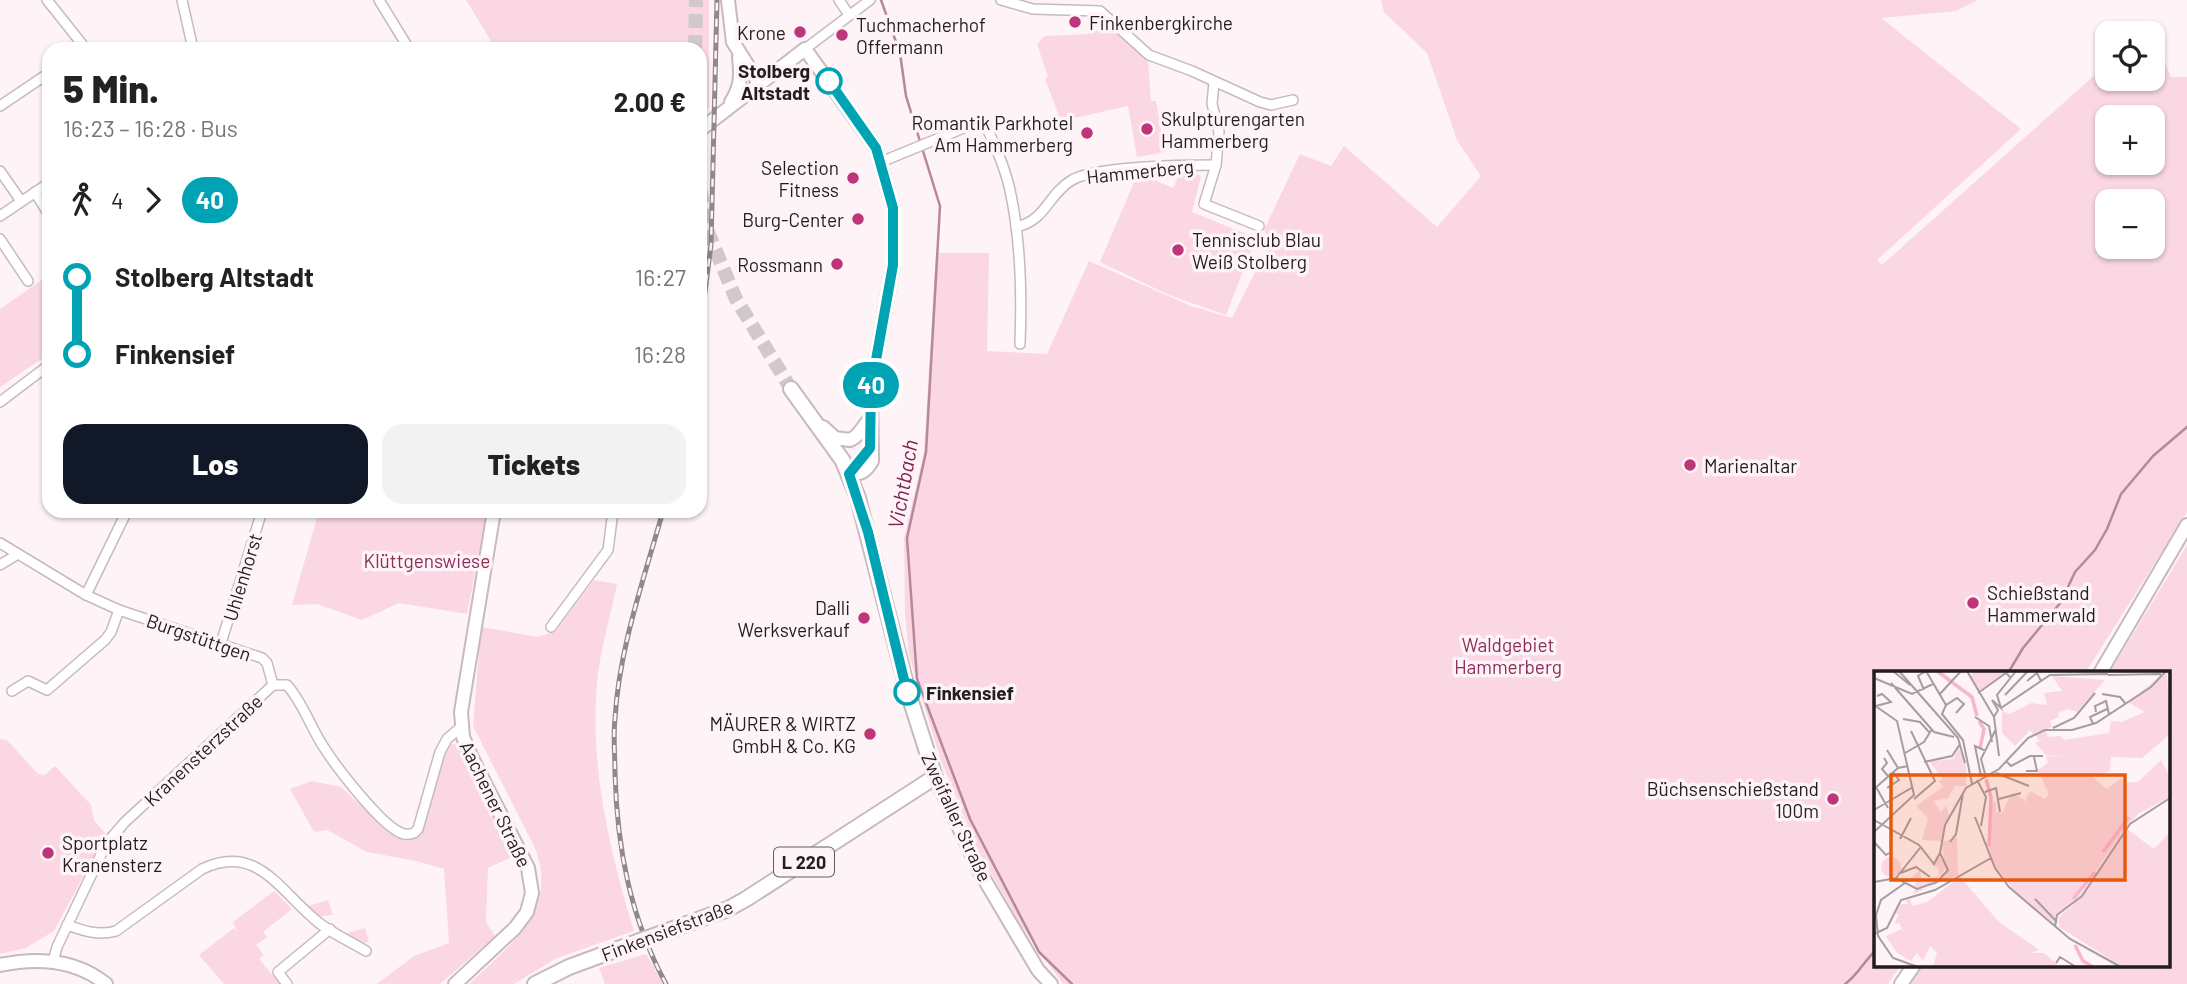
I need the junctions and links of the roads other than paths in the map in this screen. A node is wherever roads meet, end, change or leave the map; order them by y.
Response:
1 (47, 0) edge
2 (182, 0) edge
3 (379, 0) edge
4 (728, 0) edge
5 (839, 0) edge
6 (870, 0) edge
7 (1000, 0) edge
8 (849, 15) junction
9 (80, 42) edge
10 (191, 42) edge
11 (405, 42) edge
12 (806, 49) junction
13 (738, 53) junction
14 (42, 78) edge
15 (1214, 82) junction
16 (759, 83) junction
17 (1293, 100) dead end
18 (0, 106) edge
19 (727, 108) junction
20 (707, 124) edge
21 (881, 162) junction
22 (1216, 164) junction
23 (0, 171) edge
24 (42, 187) edge
25 (34, 192) junction
26 (21, 201) junction
27 (42, 204) edge
28 (0, 216) edge
29 (1259, 226) dead end
30 (1016, 227) junction
31 (0, 239) edge
32 (28, 281) dead end
33 (1020, 344) dead end
34 (42, 370) edge
35 (791, 389) tunnel mouth
36 (0, 402) edge
37 (871, 418) junction
38 (815, 421) junction
39 (849, 474) junction
40 (124, 518) edge
41 (260, 518) edge
42 (493, 518) edge
43 (612, 518) edge
44 (2187, 525) edge
45 (0, 543) edge
46 (18, 554) junction
47 (0, 565) edge
48 (86, 595) junction
49 (119, 610) junction
50 (551, 627) dead end
51 (221, 643) junction
52 (2101, 671) edge
53 (273, 685) junction
54 (12, 691) dead end
55 (461, 727) junction
56 (935, 777) junction
57 (67, 926) junction
58 (330, 929) junction
59 (366, 951) dead end
60 (53, 961) junction
61 (0, 965) edge
62 (1913, 967) edge
63 (106, 984) edge
64 (287, 984) edge
65 (455, 984) edge
66 (535, 984) edge
67 (1051, 984) edge
68 (1901, 984) edge

1 - 9 street
2 - 10 street
3 - 11 street
4 - 13 street
5 - 8 street
6 - 8 street
7 - 15 street
8 - 12 street
12 - 16 street
12 - 21 street
13 - 16 street
13 - 19 street
14 - 18 street
15 - 17 street
15 - 22 street
16 - 19 street
19 - 20 street
21 - 30 street
21 - 37 street
22 - 29 street, Hammerberg
22 - 30 street, Hammerberg
23 - 26 street
24 - 25 street
25 - 26 street
25 - 27 street
26 - 28 street
30 - 33 street
31 - 32 street
34 - 36 street
35 - 38 main road, Zweifaller Straße
37 - 38 street
37 - 39 street
38 - 39 main road, Zweifaller Straße
39 - 56 main road, Zweifaller Straße
40 - 48 street
41 - 51 street, Uhlenhorst
42 - 55 street, Aachener Straße
43 - 50 street
44 - 52 street
45 - 46 street, Burgstüttgen
46 - 47 street
46 - 48 street, Burgstüttgen
48 - 49 street, Burgstüttgen
49 - 51 street, Burgstüttgen
49 - 54 street
51 - 53 street, Burgstüttgen
53 - 55 street, Burgstüttgen
53 - 57 street, Kranensterzstraße
55 - 65 street, Aachener Straße
56 - 66 main road, Finkensiefstraße / L 220, bridge
56 - 67 street, Zweifaller Straße
57 - 58 street
57 - 60 street, Kranensterzstraße
58 - 59 street
58 - 64 street
60 - 61 street
60 - 63 street
62 - 68 street

